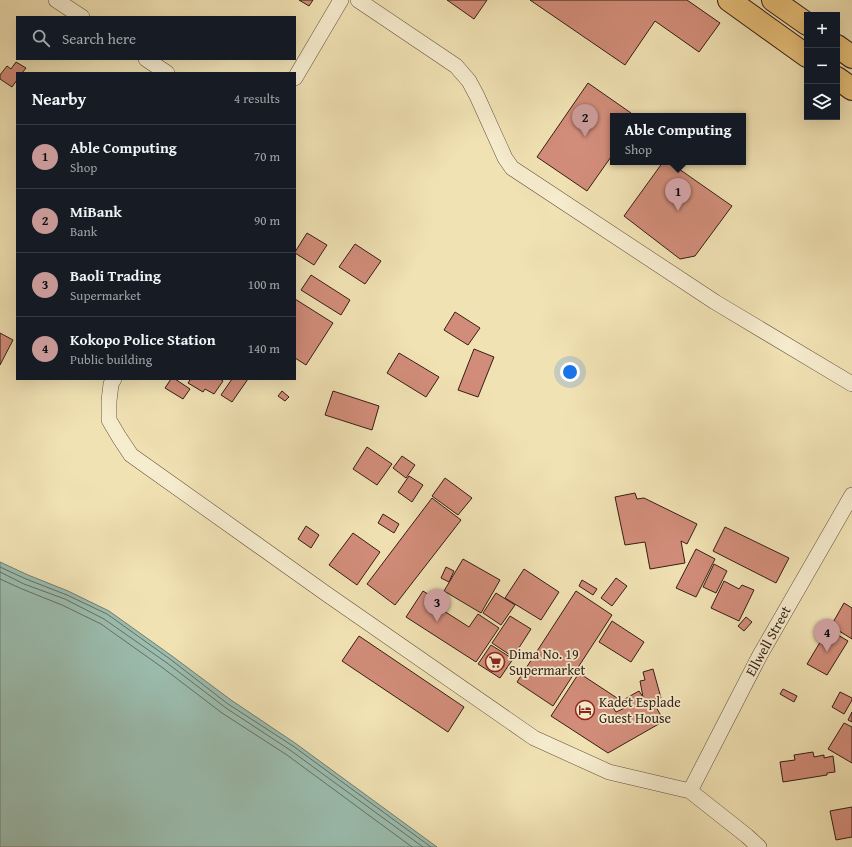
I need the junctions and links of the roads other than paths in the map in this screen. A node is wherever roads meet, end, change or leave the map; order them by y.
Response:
1 (56, 0) edge
2 (341, 0) edge
3 (358, 0) edge
4 (729, 0) edge
5 (773, 0) edge
6 (80, 16) edge
7 (804, 22) edge
8 (840, 48) edge
9 (804, 54) edge
10 (852, 57) edge
11 (148, 60) edge
12 (166, 72) edge
13 (296, 76) edge
14 (840, 80) edge
15 (852, 89) edge
16 (113, 381) edge
17 (852, 384) edge
18 (852, 495) edge
19 (690, 791) junction
20 (759, 847) edge

1 - 6 street
2 - 13 street
3 - 17 street
4 - 9 main road
5 - 7 main road
8 - 10 main road
11 - 12 street
14 - 15 main road
16 - 19 street
18 - 19 street, Ellwell Street
19 - 20 street

